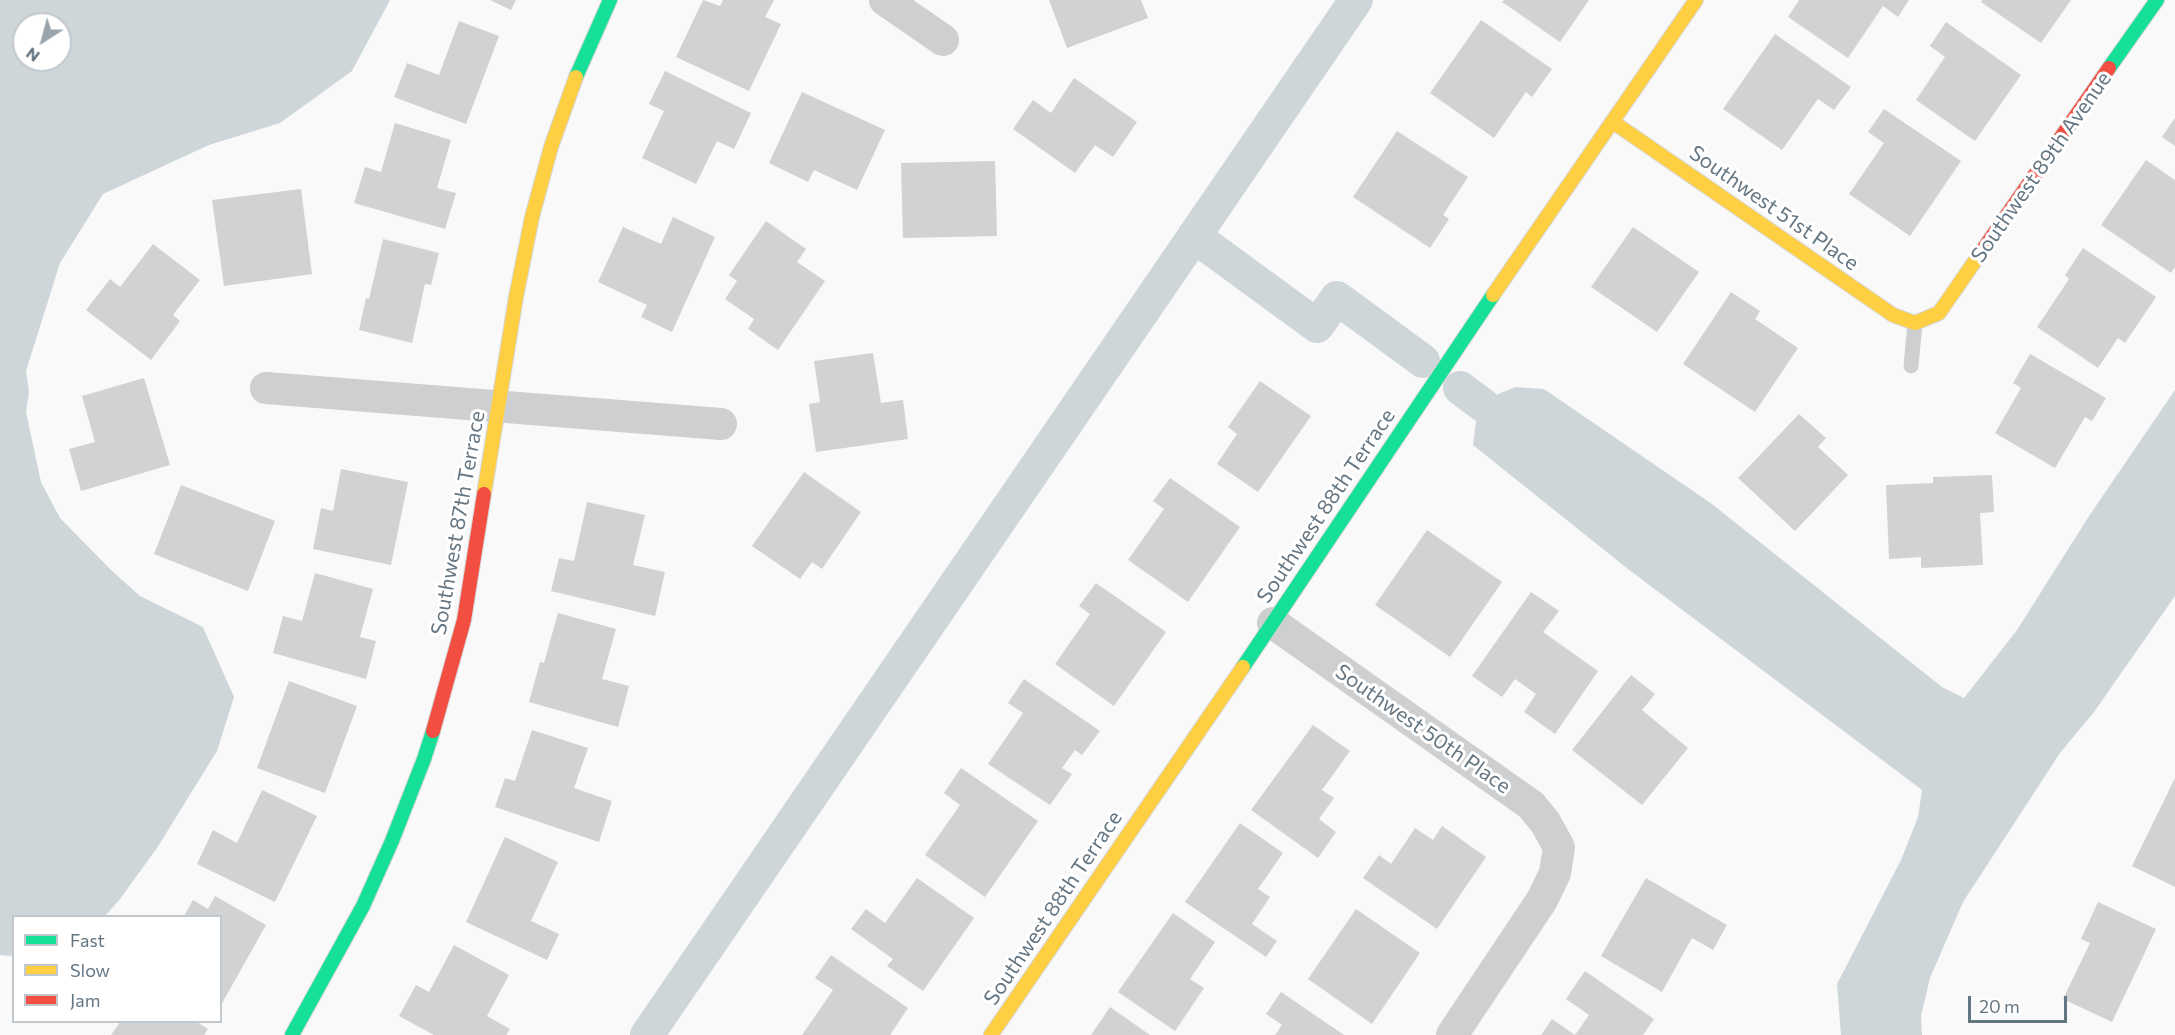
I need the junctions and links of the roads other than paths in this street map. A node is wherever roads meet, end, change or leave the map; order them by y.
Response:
1 (610, 0) edge
2 (885, 0) edge
3 (1696, 0) edge
4 (2157, 0) edge
5 (943, 40) dead end
6 (1612, 122) junction
7 (1915, 323) junction
8 (1911, 366) dead end
9 (266, 388) dead end
10 (500, 406) junction
11 (721, 424) dead end
12 (1273, 623) junction
13 (292, 1035) edge
14 (991, 1035) edge
15 (1452, 1035) edge

1 - 10 street, Southwest 87th Terrace
2 - 5 street
3 - 6 street, Southwest 88th Terrace
4 - 7 street, Southwest 89th Avenue
6 - 7 street, Southwest 51st Place
6 - 12 street, Southwest 88th Terrace
7 - 8 lane
9 - 10 street
10 - 11 street
10 - 13 street, Southwest 87th Terrace
12 - 14 street, Southwest 88th Terrace
12 - 15 street, Southwest 50th Place

